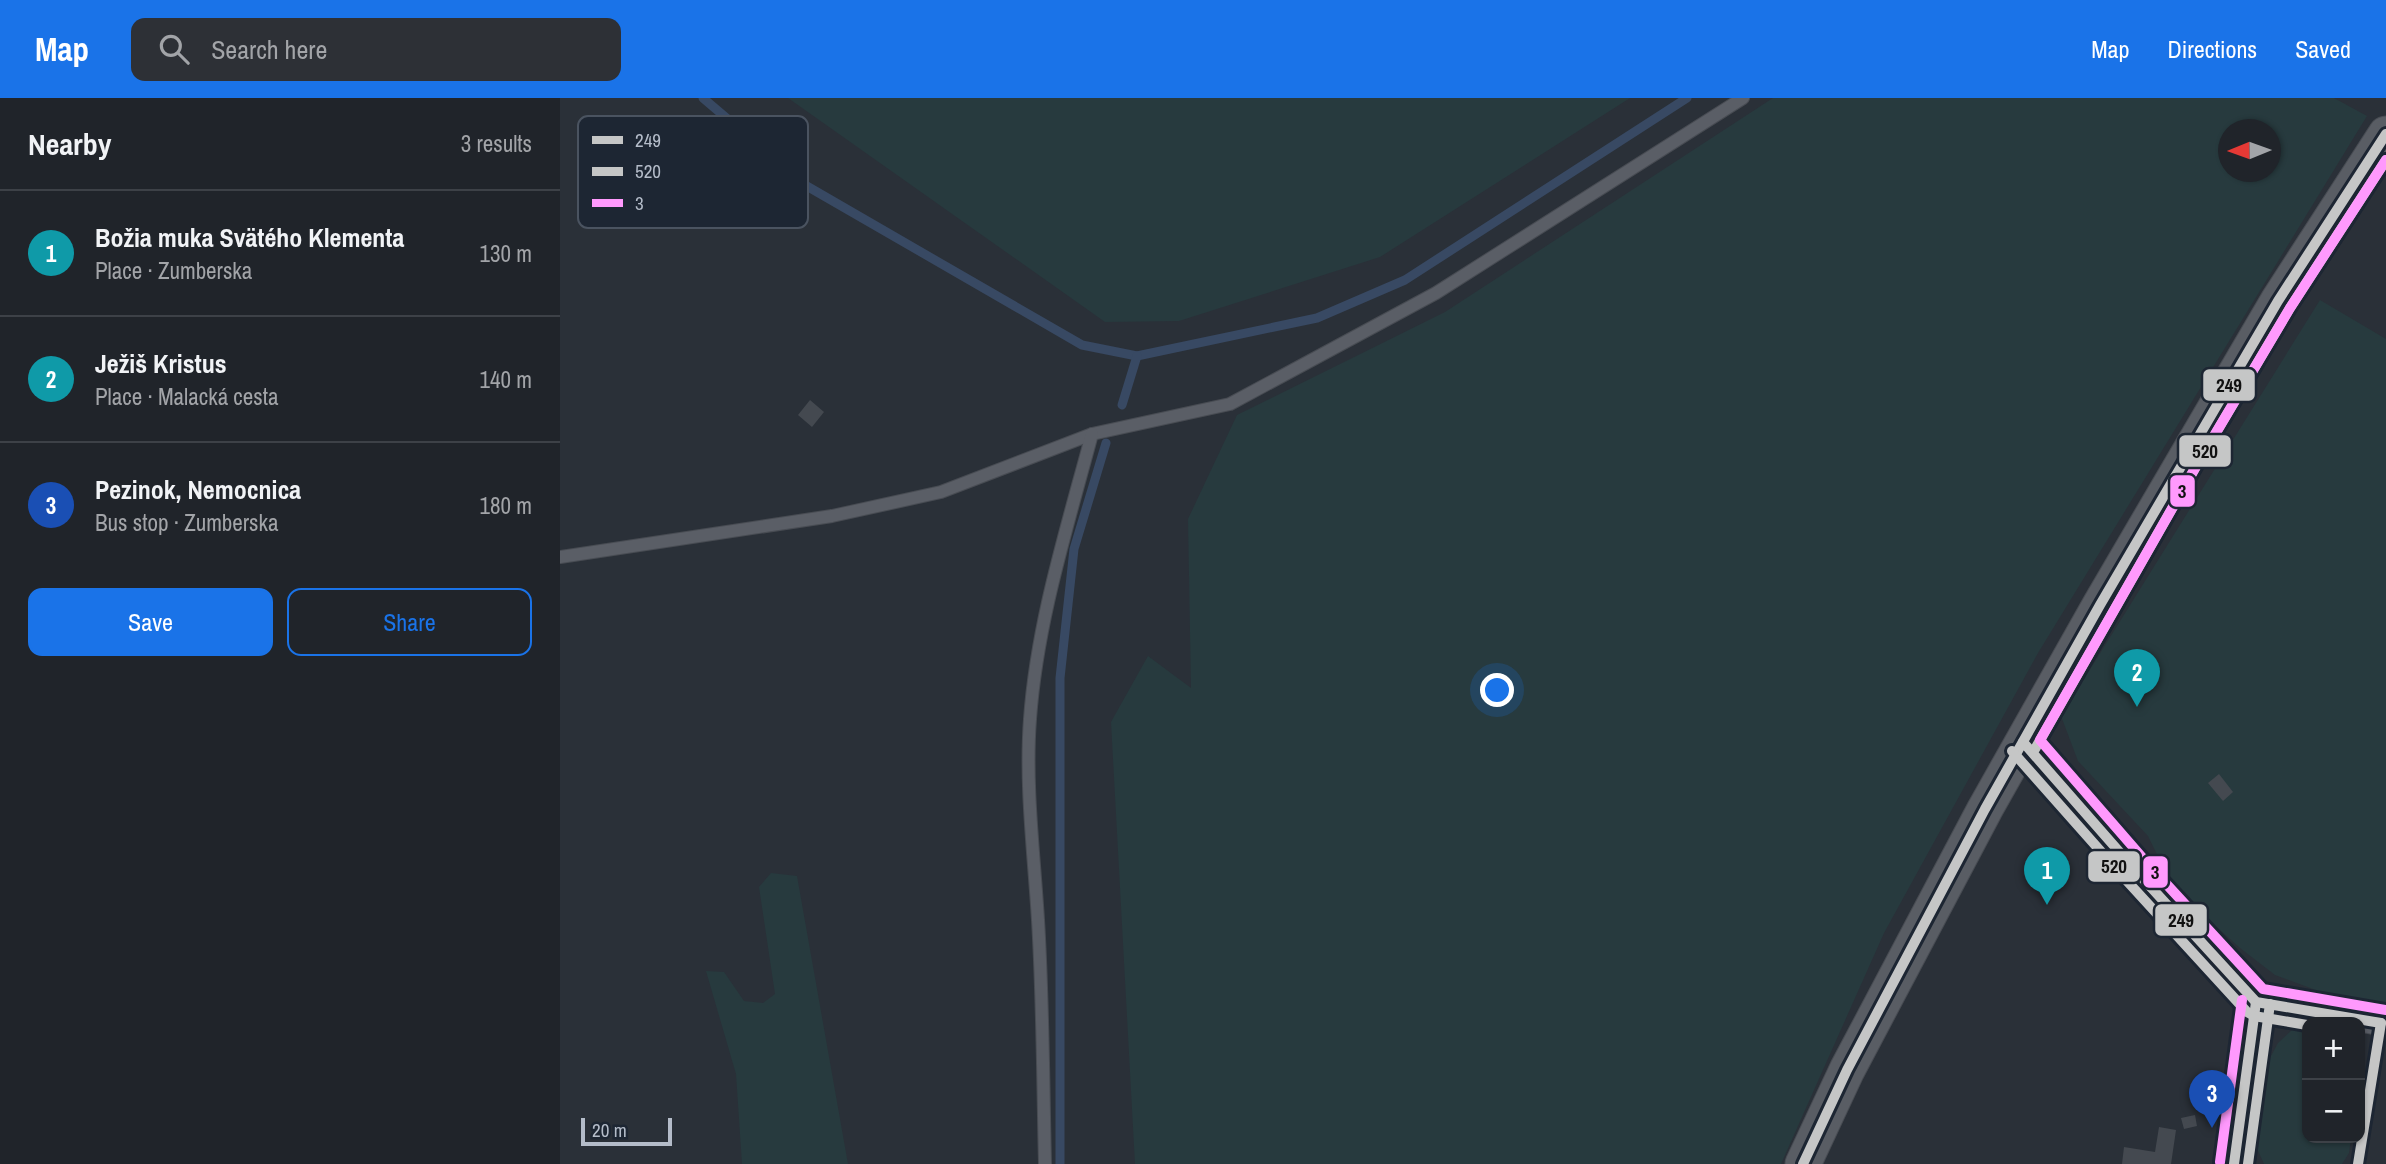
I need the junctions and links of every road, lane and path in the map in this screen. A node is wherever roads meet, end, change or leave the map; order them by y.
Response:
1 (1743, 98) edge
2 (2386, 134) edge
3 (1092, 434) junction
4 (560, 557) edge
5 (2023, 742) junction
6 (2256, 1002) junction
7 (2384, 1024) edge
8 (1045, 1164) edge
9 (1803, 1164) edge
10 (2234, 1164) edge
11 (2358, 1164) edge

1 - 3 lane
2 - 5 main road
3 - 4 lane
3 - 8 lane
5 - 6 street
5 - 9 main road
6 - 7 street
6 - 10 lane
7 - 11 lane

